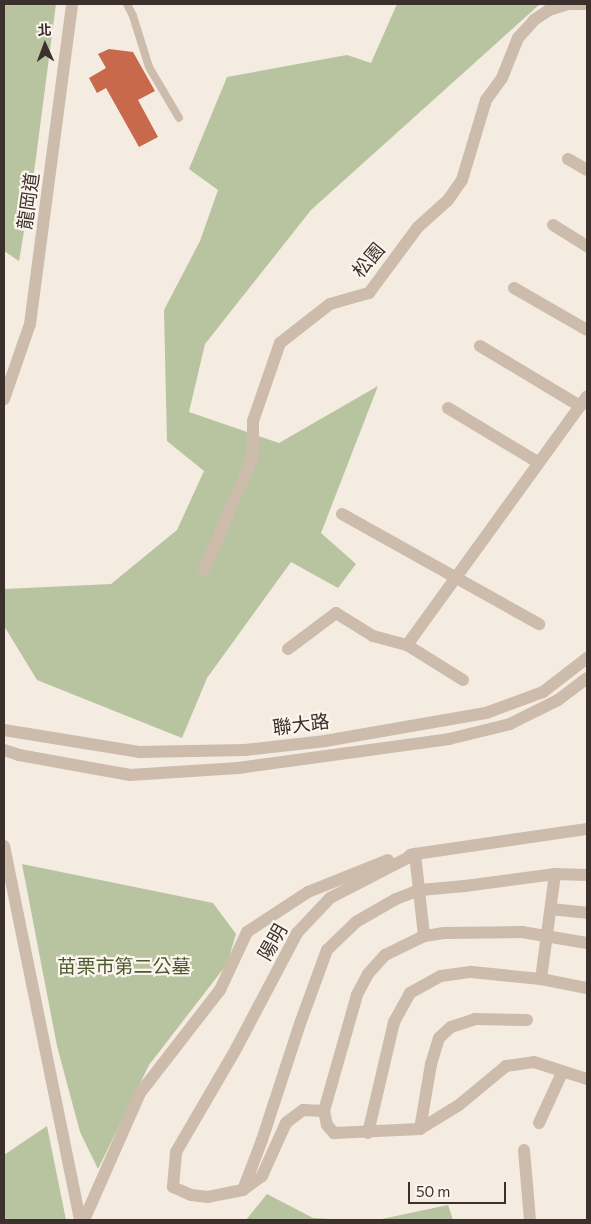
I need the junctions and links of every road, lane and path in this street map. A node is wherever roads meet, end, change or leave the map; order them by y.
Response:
1 (72, 4) edge
2 (127, 4) edge
3 (570, 4) edge
4 (587, 4) edge
5 (179, 118) dead end
6 (568, 159) dead end
7 (587, 170) edge
8 (552, 225) dead end
9 (587, 246) edge
10 (514, 288) dead end
11 (587, 330) edge
12 (480, 346) dead end
13 (4, 399) edge
14 (583, 401) edge
15 (448, 408) dead end
16 (539, 463) junction
17 (342, 514) dead end
18 (204, 570) dead end
19 (456, 576) junction
20 (538, 624) dead end
21 (407, 645) junction
22 (288, 649) dead end
23 (587, 658) edge
24 (587, 678) edge
25 (464, 680) dead end
26 (4, 730) edge
27 (325, 741) junction
28 (4, 750) edge
29 (328, 755) junction
30 (587, 830) edge
31 (5, 853) edge
32 (415, 854) junction
33 (555, 874) junction
34 (587, 875) edge
35 (420, 890) junction
36 (551, 909) junction
37 (587, 913) edge
38 (424, 936) junction
39 (547, 937) junction
40 (587, 943) edge
41 (541, 979) junction
42 (587, 988) edge
43 (527, 1020) dead end
44 (562, 1073) junction
45 (587, 1079) edge
46 (324, 1111) junction
47 (538, 1123) dead end
48 (420, 1129) junction
49 (368, 1133) junction
50 (524, 1150) dead end
51 (243, 1190) junction
52 (82, 1220) edge
53 (530, 1220) edge

1 - 13 street, 龍岡道
2 - 5 lane
3 - 4 street, 松園
3 - 18 street, 松園
6 - 7 street
8 - 9 street
10 - 11 street
12 - 14 street
14 - 16 street
15 - 16 street
16 - 19 street
17 - 19 street
19 - 20 street
19 - 21 street
21 - 22 street
21 - 25 street
23 - 27 street, 聯大路
24 - 29 street, 聯大路
26 - 27 street, 聯大路
27 - 29 street
28 - 29 street, 聯大路
30 - 32 street, 陽明
31 - 52 street
32 - 35 street
32 - 51 street, 陽明
32 - 52 street
33 - 34 street
33 - 35 street
33 - 36 street
35 - 38 street
35 - 51 street
36 - 37 street
36 - 39 street
38 - 39 street
38 - 46 street
39 - 40 street
39 - 41 street
41 - 42 street
41 - 49 street
43 - 48 street
44 - 45 street
44 - 47 street
44 - 48 street
46 - 49 street
46 - 51 street, 陽明
48 - 49 street
50 - 53 street

